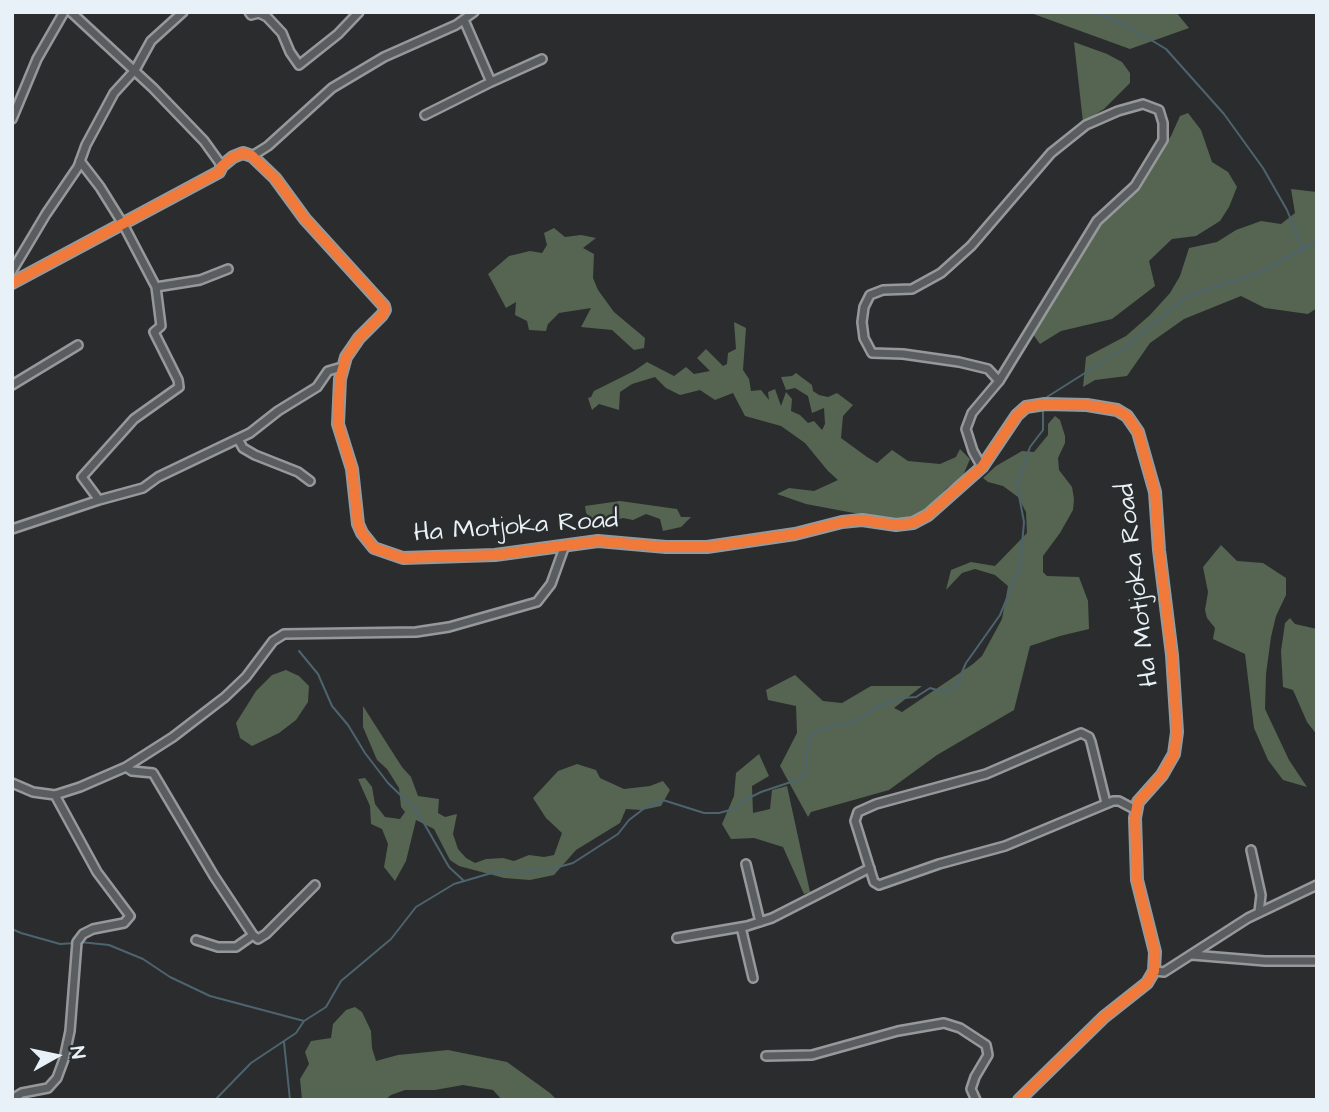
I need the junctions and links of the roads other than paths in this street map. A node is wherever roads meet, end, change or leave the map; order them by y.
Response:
1 (64, 12) edge
2 (71, 12) edge
3 (183, 12) edge
4 (249, 12) edge
5 (359, 12) edge
6 (469, 15) edge
7 (542, 59) dead end
8 (135, 70) junction
9 (491, 82) junction
10 (425, 115) dead end
11 (12, 119) edge
12 (252, 156) junction
13 (80, 161) junction
14 (222, 166) junction
15 (123, 224) junction
16 (228, 269) dead end
17 (12, 271) edge
18 (12, 283) edge
19 (156, 286) junction
20 (78, 345) dead end
21 (342, 367) junction
22 (999, 381) junction
23 (12, 385) edge
24 (238, 439) junction
25 (982, 467) junction
26 (310, 481) dead end
27 (99, 500) junction
28 (12, 529) edge
29 (565, 545) junction
30 (126, 767) junction
31 (12, 783) edge
32 (55, 794) junction
33 (1106, 803) junction
34 (1136, 810) junction
35 (1251, 850) dead end
36 (746, 864) dead end
37 (870, 868) junction
38 (315, 885) dead end
39 (1317, 885) edge
40 (1259, 912) junction
41 (760, 922) junction
42 (741, 927) junction
43 (253, 935) junction
44 (677, 939) dead end
45 (197, 940) dead end
46 (1192, 955) junction
47 (1317, 961) edge
48 (1154, 971) junction
49 (753, 978) dead end
50 (766, 1056) dead end
51 (12, 1099) edge
52 (976, 1100) edge
53 (1019, 1100) edge

1 - 11 street
2 - 8 street
3 - 8 street
4 - 5 street
6 - 9 street
6 - 12 street
7 - 9 street
8 - 13 street
8 - 14 street
9 - 10 street
12 - 14 street
12 - 21 street, Ha Motjoka Road
13 - 15 street
13 - 17 street
14 - 15 street
15 - 18 street
15 - 19 street
16 - 19 street
19 - 27 street
20 - 23 street
21 - 24 street
21 - 29 street, Ha Motjoka Road
22 - 22 street
22 - 25 street
24 - 26 street
24 - 27 street
25 - 29 street, Ha Motjoka Road
25 - 34 street, Ha Motjoka Road
27 - 28 street
29 - 30 street
30 - 32 street
30 - 43 street
31 - 32 street
32 - 51 street
33 - 34 street
33 - 37 street
33 - 37 street
34 - 48 street
35 - 40 street
36 - 41 street
37 - 41 street
38 - 43 street
39 - 40 street
40 - 46 street
41 - 42 street
42 - 44 street
42 - 49 street
43 - 45 street
46 - 47 street
46 - 48 street
48 - 53 street
50 - 52 street

